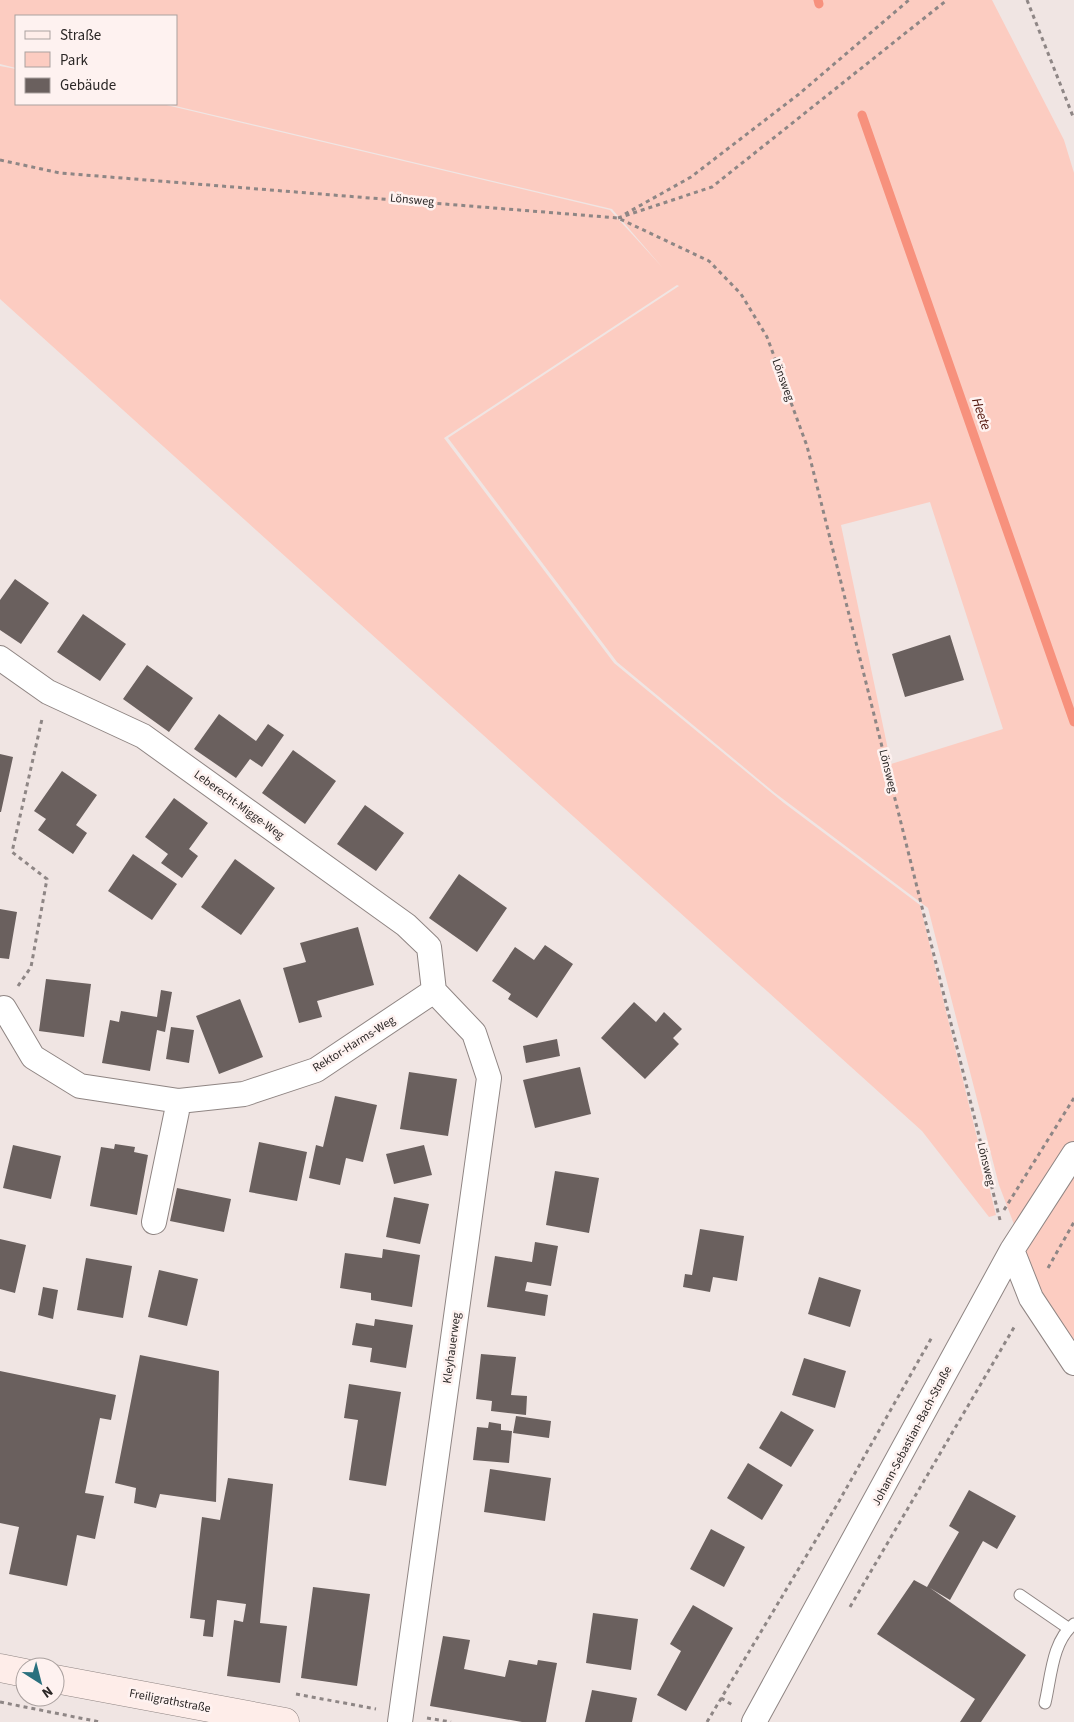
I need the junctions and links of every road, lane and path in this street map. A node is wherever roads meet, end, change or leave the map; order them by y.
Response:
1 (909, 0) edge
2 (947, 0) edge
3 (1027, 0) edge
4 (1074, 119) edge
5 (0, 160) edge
6 (618, 218) junction
7 (0, 658) edge
8 (48, 692) junction
9 (434, 991) junction
10 (4, 1008) joint
11 (1074, 1098) edge
12 (179, 1101) junction
13 (1074, 1154) edge
14 (999, 1217) junction
15 (154, 1222) dead end
16 (1074, 1222) edge
17 (994, 1226) dead end
18 (1012, 1250) junction
19 (1031, 1298) junction
20 (936, 1330) dead end
21 (1074, 1363) edge
22 (1020, 1595) dead end
23 (847, 1612) dead end
24 (1071, 1626) edge
25 (0, 1668) edge
26 (15, 1671) edge
27 (65, 1681) edge
28 (0, 1702) edge
29 (1045, 1703) dead end
30 (222, 1717) edge
31 (100, 1722) edge
32 (284, 1722) edge
33 (400, 1722) edge
34 (707, 1722) edge
35 (754, 1722) edge

1 - 6 path
2 - 6 path
3 - 4 path
5 - 6 path, Lönsweg
6 - 14 path, Lönsweg
7 - 8 street, Leberecht-Migge-Weg
8 - 9 street, Leberecht-Migge-Weg
8 - 10 path
9 - 12 street, Rektor-Harms-Weg
9 - 33 street, Kleyhauerweg
10 - 12 street, Rektor-Harms-Weg
11 - 14 path
12 - 15 street
13 - 18 street, Johann-Sebastian-Bach-Straße
14 - 17 path
16 - 19 path
18 - 19 street
18 - 35 street, Johann-Sebastian-Bach-Straße
19 - 21 street
19 - 23 path
20 - 34 path
22 - 24 lane
24 - 29 lane
25 - 26 main road
27 - 30 main road, Freiligrathstraße
28 - 31 path
30 - 32 main road, Freiligrathstraße

